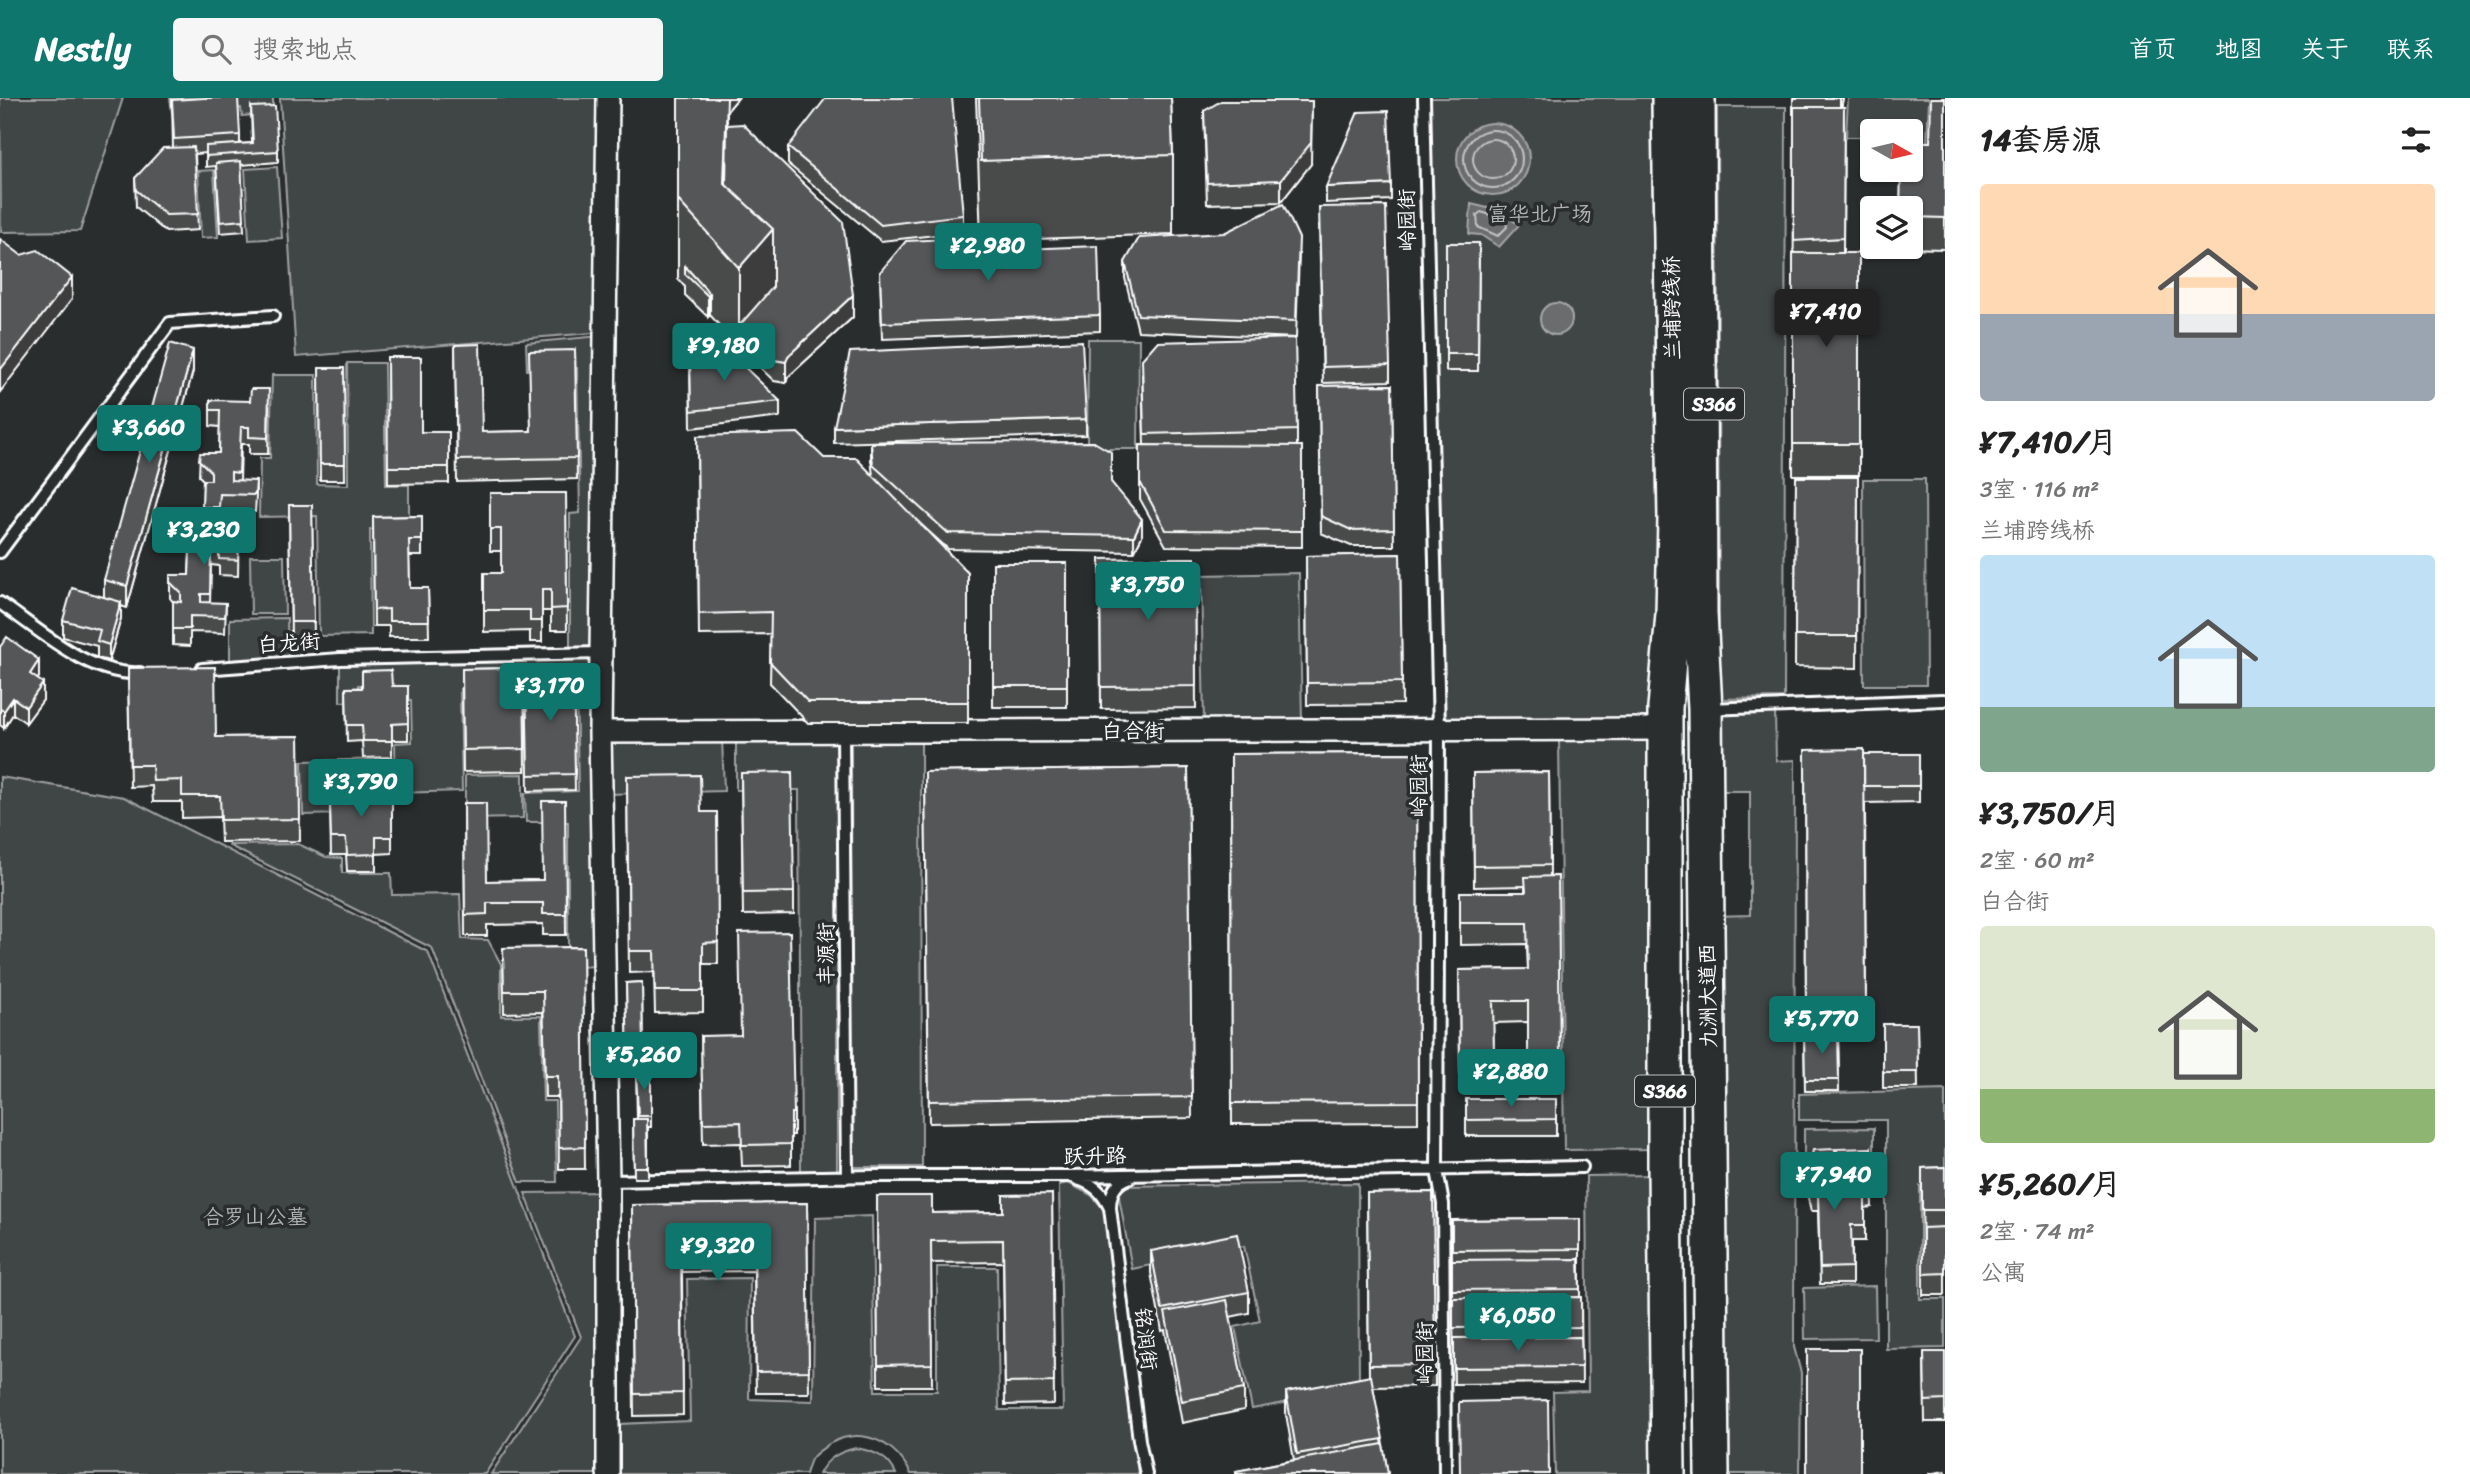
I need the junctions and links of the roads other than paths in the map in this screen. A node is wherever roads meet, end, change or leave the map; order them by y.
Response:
1 (608, 98) edge
2 (1424, 98) edge
3 (1653, 98) edge
4 (1670, 98) edge
5 (1698, 98) edge
6 (1712, 98) edge
7 (273, 316) dead end
8 (1687, 518) junction
9 (0, 552) edge
10 (0, 603) edge
11 (601, 653) junction
12 (188, 670) edge
13 (149, 672) edge
14 (1942, 700) dead end
15 (1705, 709) junction
16 (1666, 718) junction
17 (1438, 730) junction
18 (600, 732) junction
19 (844, 732) junction
20 (1582, 1167) dead end
21 (1437, 1170) junction
22 (1139, 1175) junction
23 (1067, 1176) junction
24 (846, 1177) junction
25 (608, 1181) junction
26 (1110, 1208) junction
27 (608, 1474) edge
28 (1146, 1474) edge
29 (1445, 1474) edge
30 (1668, 1474) edge
31 (1712, 1474) edge

1 - 11 street
2 - 17 lane, 岭园街
3 - 16 main road, S366
4 - 8 main road, 兰埔跨线桥
5 - 8 main road, 兰埔跨线桥
6 - 15 main road, S366
7 - 9 lane
8 - 15 main road, 九洲大道西
8 - 16 main road, 九洲大道西
10 - 13 lane
11 - 12 lane, 白龙街
11 - 18 street
14 - 15 lane
15 - 31 main road, 九洲大道西 / S366
16 - 17 street, 白合街
16 - 30 main road, 九洲大道西 / S366
17 - 19 street, 白合街
17 - 21 lane, 岭园街
18 - 19 street, 白合街
18 - 25 street
19 - 24 lane, 丰源街
20 - 21 lane, 跃升路
21 - 22 lane, 跃升路
21 - 29 lane, 岭园街
22 - 23 lane, 跃升路
22 - 26 lane
23 - 24 lane, 跃升路
23 - 26 lane
24 - 25 lane, 跃升路
25 - 27 street
26 - 28 lane, 铭润街

